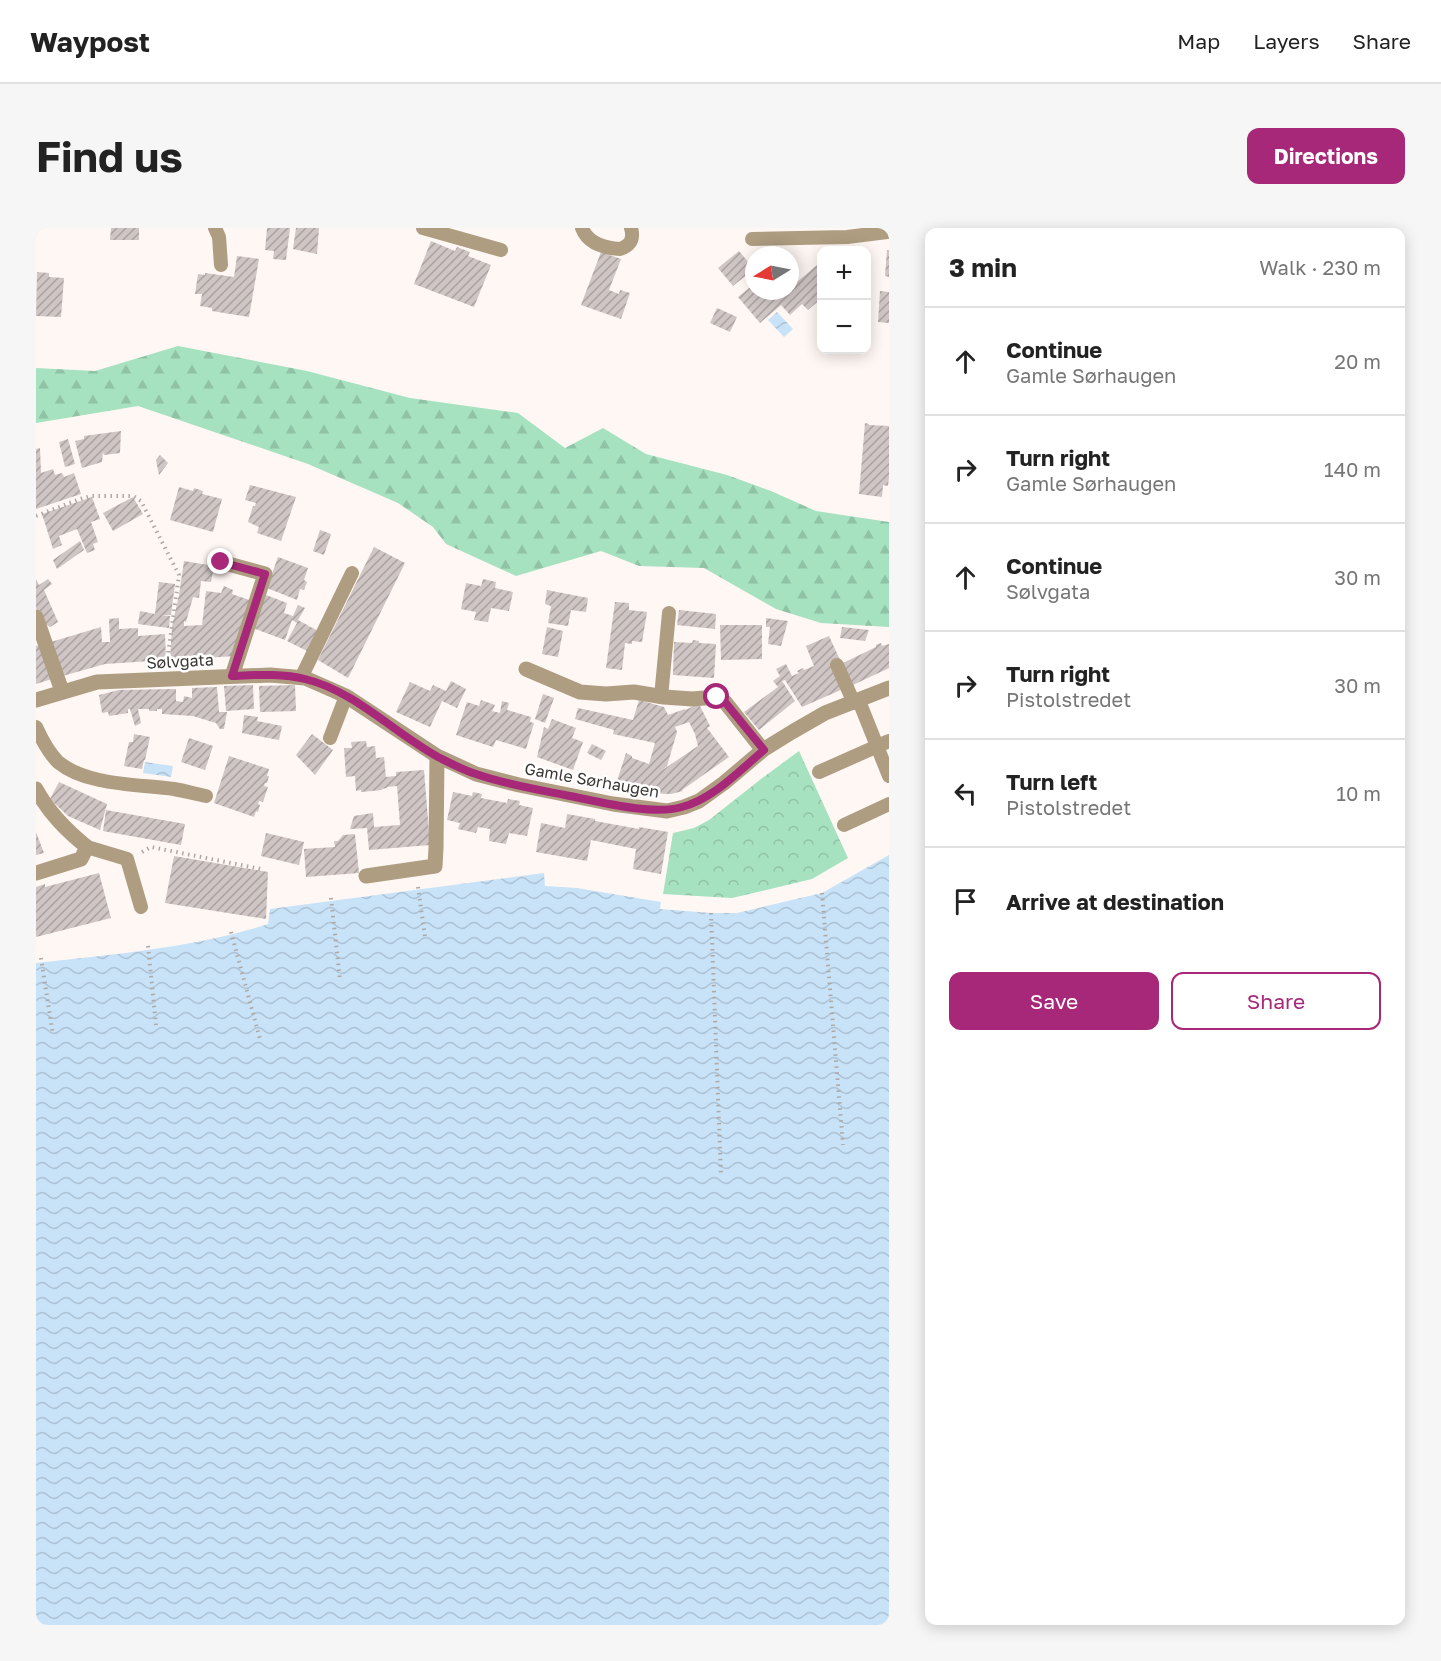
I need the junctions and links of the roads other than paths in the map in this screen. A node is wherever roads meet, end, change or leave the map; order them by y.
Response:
1 (215, 228) edge
2 (423, 228) edge
3 (582, 228) edge
4 (631, 228) edge
5 (887, 232) dead end
6 (752, 239) dead end
7 (501, 250) dead end
8 (221, 265) dead end
9 (221, 562) dead end
10 (352, 573) dead end
11 (669, 613) dead end
12 (36, 617) edge
13 (837, 665) dead end
14 (526, 669) dead end
15 (232, 676) junction
16 (302, 678) junction
17 (327, 687) joint
18 (889, 688) edge
19 (62, 691) junction
20 (346, 696) junction
21 (661, 697) junction
22 (36, 700) edge
23 (857, 702) junction
24 (36, 726) edge
25 (330, 738) dead end
26 (883, 744) edge
27 (764, 750) junction
28 (437, 756) junction
29 (819, 772) dead end
30 (889, 776) edge
31 (36, 789) edge
32 (206, 796) dead end
33 (889, 804) edge
34 (844, 825) dead end
35 (87, 847) junction
36 (36, 873) edge
37 (366, 876) dead end
38 (141, 907) dead end

1 - 8 lane
2 - 7 lane
3 - 4 lane
5 - 6 lane
9 - 15 street
10 - 16 lane
11 - 21 lane
12 - 19 street
13 - 23 lane
14 - 21 street
15 - 16 street, Sølvgata
15 - 19 street, Sølvgata
16 - 17 street, Sølvgata
17 - 20 street, Gamle Sørhaugen
18 - 23 street, Gamle Sørhaugen
19 - 22 street, Sølvgata
20 - 25 lane
20 - 28 street, Gamle Sørhaugen
21 - 27 street
23 - 26 lane
23 - 27 street, Gamle Sørhaugen
24 - 32 lane
26 - 29 lane
26 - 30 lane
27 - 28 street, Gamle Sørhaugen
28 - 37 street
31 - 35 street
33 - 34 lane
35 - 36 street
35 - 38 lane

